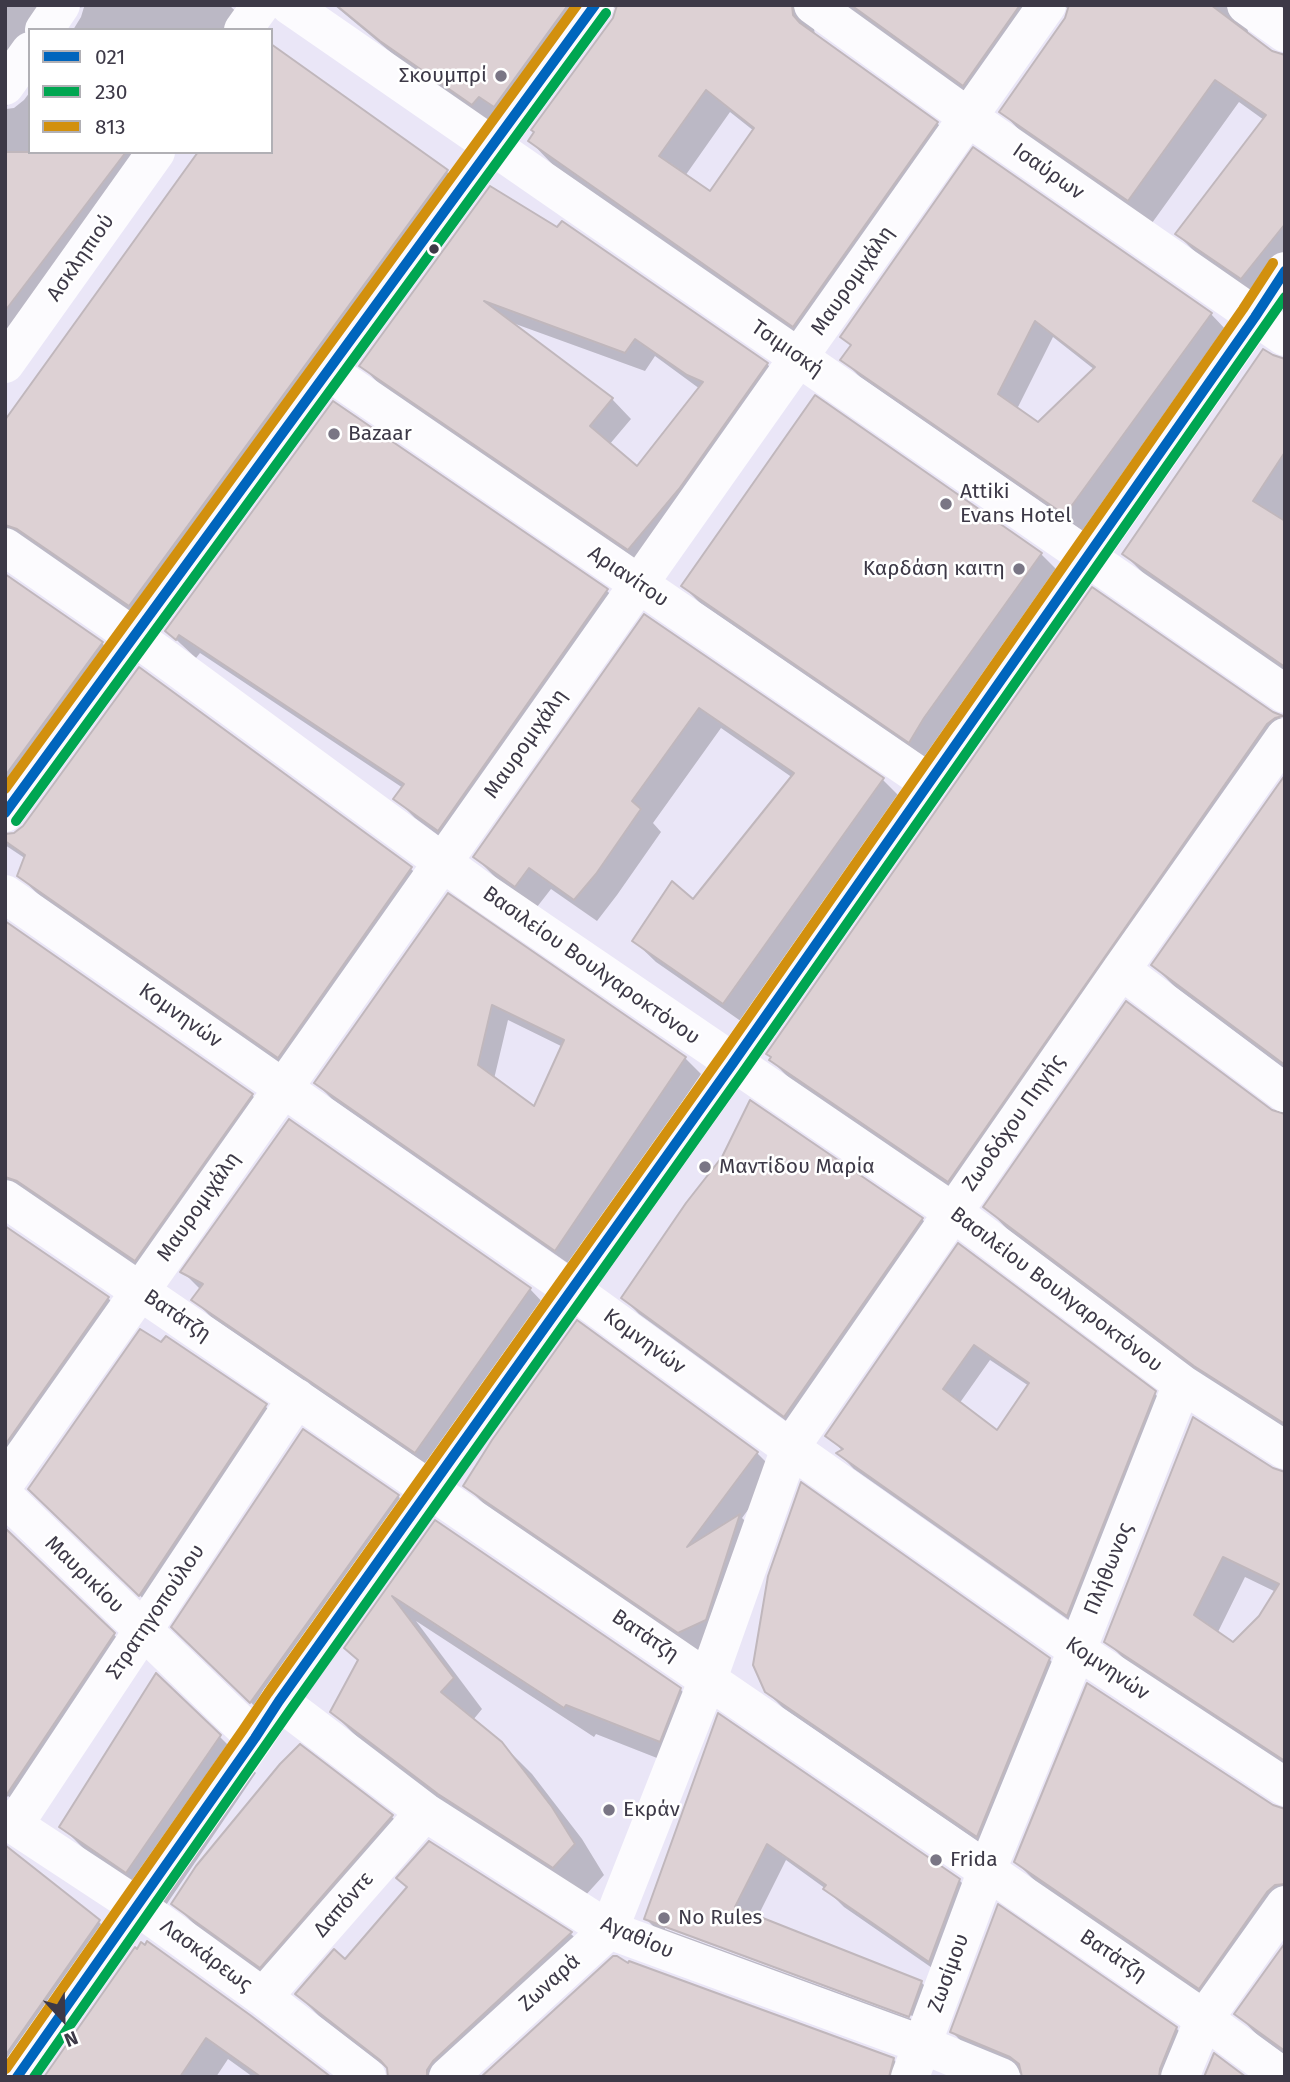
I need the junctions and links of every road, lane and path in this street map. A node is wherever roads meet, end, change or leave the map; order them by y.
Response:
1 (61, 5) edge
2 (261, 5) edge
3 (289, 5) edge
4 (595, 5) edge
5 (813, 5) edge
6 (1047, 5) edge
7 (1246, 5) edge
8 (45, 28) edge
9 (244, 28) edge
10 (1285, 33) edge
11 (28, 54) edge
12 (5, 86) edge
13 (968, 117) junction
14 (492, 146) junction
15 (155, 154) edge
16 (1285, 271) edge
17 (1270, 327) edge
18 (799, 358) junction
19 (5, 364) edge
20 (327, 372) junction
21 (5, 547) edge
22 (1087, 557) junction
23 (639, 584) junction
24 (134, 637) junction
25 (1285, 694) edge
26 (1285, 737) edge
27 (929, 782) junction
28 (5, 813) edge
29 (443, 862) junction
30 (5, 894) edge
31 (1121, 970) junction
32 (733, 1063) junction
33 (284, 1088) junction
34 (1285, 1093) edge
35 (5, 1199) edge
36 (953, 1212) junction
37 (571, 1289) junction
38 (141, 1291) junction
39 (1182, 1384) junction
40 (297, 1398) junction
41 (790, 1448) junction
42 (1285, 1450) edge
43 (5, 1483) edge
44 (431, 1489) junction
45 (5, 1497) edge
46 (143, 1631) junction
47 (1077, 1650) junction
48 (708, 1679) junction
49 (279, 1701) junction
50 (255, 1738) junction
51 (1285, 1787) edge
52 (425, 1812) junction
53 (10, 1822) edge
54 (987, 1870) junction
55 (1285, 1905) edge
56 (137, 1906) junction
57 (609, 1930) junction
58 (263, 1997) junction
59 (1204, 2019) junction
60 (916, 2061) edge
61 (17, 2077) edge
62 (367, 2077) edge
63 (448, 2077) edge
64 (1001, 2077) edge
65 (1180, 2077) edge
66 (1283, 2077) edge

1 - 8 street
2 - 9 street
3 - 14 street, Τσιμισκή
4 - 14 street
5 - 13 street, Ισαύρων
6 - 13 street, Μαυρομιχάλη
7 - 10 street
11 - 12 street
13 - 17 street, Ισαύρων
13 - 18 street, Μαυρομιχάλη
14 - 18 street, Τσιμισκή
14 - 20 street
15 - 19 street, Ασκληπιού
16 - 17 street
17 - 22 street
18 - 22 street, Τσιμισκή
18 - 23 street, Μαυρομιχάλη
20 - 23 street, Αριανίτου
20 - 24 street
21 - 24 street, Βασιλείου Βουλγαροκτόνου
22 - 25 street, Τσιμισκή
22 - 27 street
23 - 27 street, Αριανίτου
23 - 29 street, Μαυρομιχάλη
24 - 28 street
24 - 29 street, Βασιλείου Βουλγαροκτόνου
26 - 31 street, Ζωοδόχου Πηγής
27 - 32 street
29 - 32 street, Βασιλείου Βουλγαροκτόνου
29 - 33 street, Μαυρομιχάλη
30 - 33 street, Κομνηνών
31 - 34 street
31 - 36 street, Ζωοδόχου Πηγής
32 - 36 street, Βασιλείου Βουλγαροκτόνου
32 - 37 street
33 - 37 street, Κομνηνών
33 - 38 street, Μαυρομιχάλη
35 - 38 street, Βατάτζη
36 - 39 street, Βασιλείου Βουλγαροκτόνου
36 - 41 street, Ζωοδόχου Πηγής
37 - 41 street, Κομνηνών
37 - 44 street
38 - 40 street, Βατάτζη
38 - 43 street, Μαυρομιχάλη
39 - 42 street, Βασιλείου Βουλγαροκτόνου
39 - 47 street, Πλήθωνος
40 - 44 street, Βατάτζη
40 - 46 street, Στρατηγοπούλου
41 - 47 street, Κομνηνών
41 - 48 street, Ζωοδόχου Πηγής
44 - 48 street, Βατάτζη
44 - 49 street
45 - 46 street, Μαυρικίου
46 - 50 street, Μαυρικίου
46 - 53 street, Στρατηγοπούλου
47 - 51 street, Κομνηνών
47 - 54 street, Πλήθωνος
48 - 54 street, Βατάτζη
48 - 57 street, Ζωναρά
49 - 50 street
49 - 52 street, Αγαθίου
50 - 56 street
52 - 57 street, Αγαθίου
52 - 58 street, Δαπόντε
53 - 56 street, Λασκάρεως
54 - 59 street, Βατάτζη
54 - 60 street, Ζωσίμου
55 - 59 street
56 - 58 street, Λασκάρεως
56 - 61 street
57 - 60 street, Αγαθίου
57 - 63 street, Ζωναρά
58 - 62 street, Λασκάρεως
59 - 65 street
59 - 66 street, Βατάτζη
60 - 64 street, Αγαθίου

